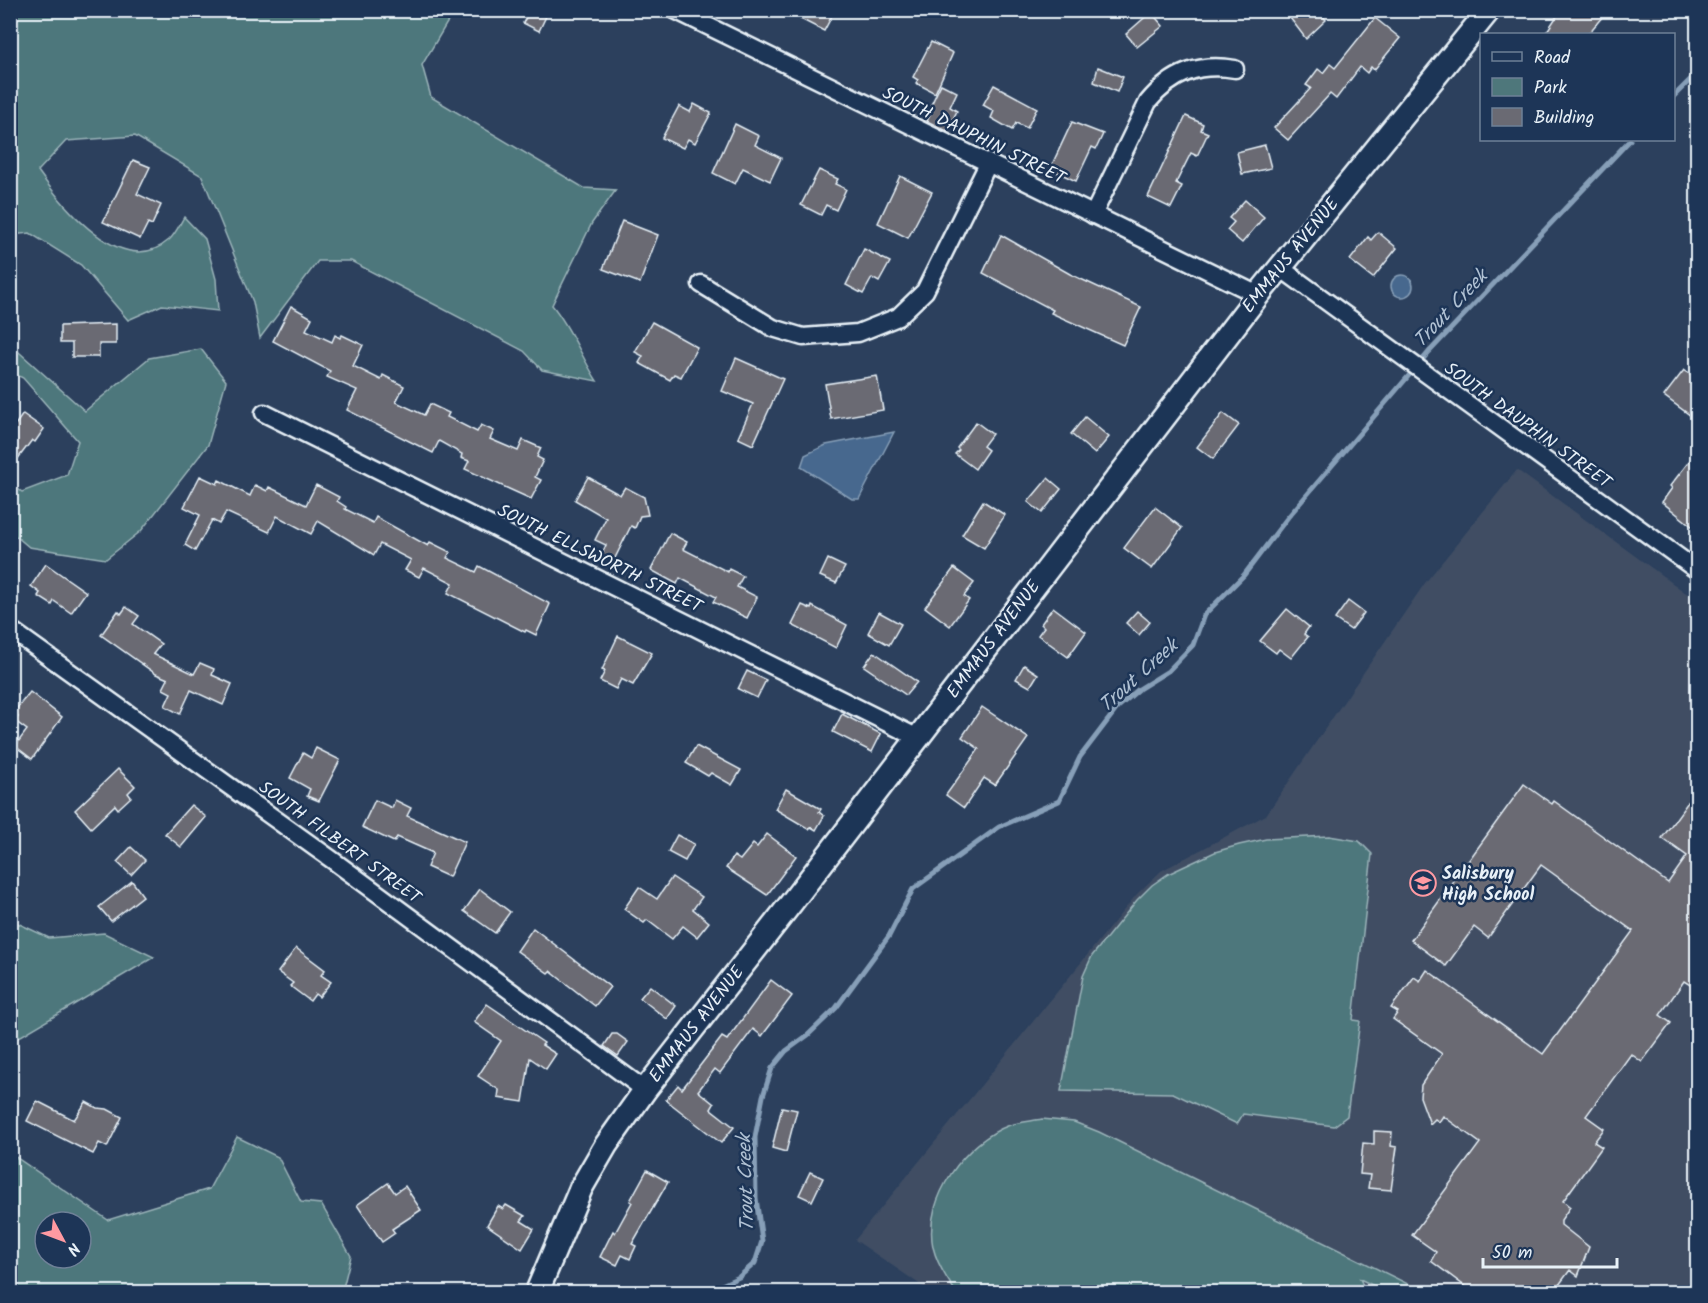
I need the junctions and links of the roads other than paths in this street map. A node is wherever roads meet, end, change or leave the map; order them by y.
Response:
1 (675, 10) edge
2 (1489, 10) edge
3 (1235, 69) dead end
4 (988, 164) junction
5 (1093, 215) junction
6 (1279, 267) junction
7 (701, 284) dead end
8 (1257, 295) junction
9 (264, 413) dead end
10 (1698, 571) edge
11 (10, 629) edge
12 (918, 738) junction
13 (645, 1090) junction
14 (537, 1293) edge

1 - 4 street, SOUTH DAUPHIN STREET
2 - 6 main road, EMMAUS AVENUE
3 - 5 street
4 - 5 street, SOUTH DAUPHIN STREET
4 - 7 street
5 - 8 street, SOUTH DAUPHIN STREET
6 - 8 main road, EMMAUS AVENUE
6 - 10 street, SOUTH DAUPHIN STREET
8 - 12 main road, EMMAUS AVENUE
9 - 12 street, SOUTH ELLSWORTH STREET
11 - 13 street, SOUTH FILBERT STREET
12 - 13 main road, EMMAUS AVENUE
13 - 14 main road, EMMAUS AVENUE

